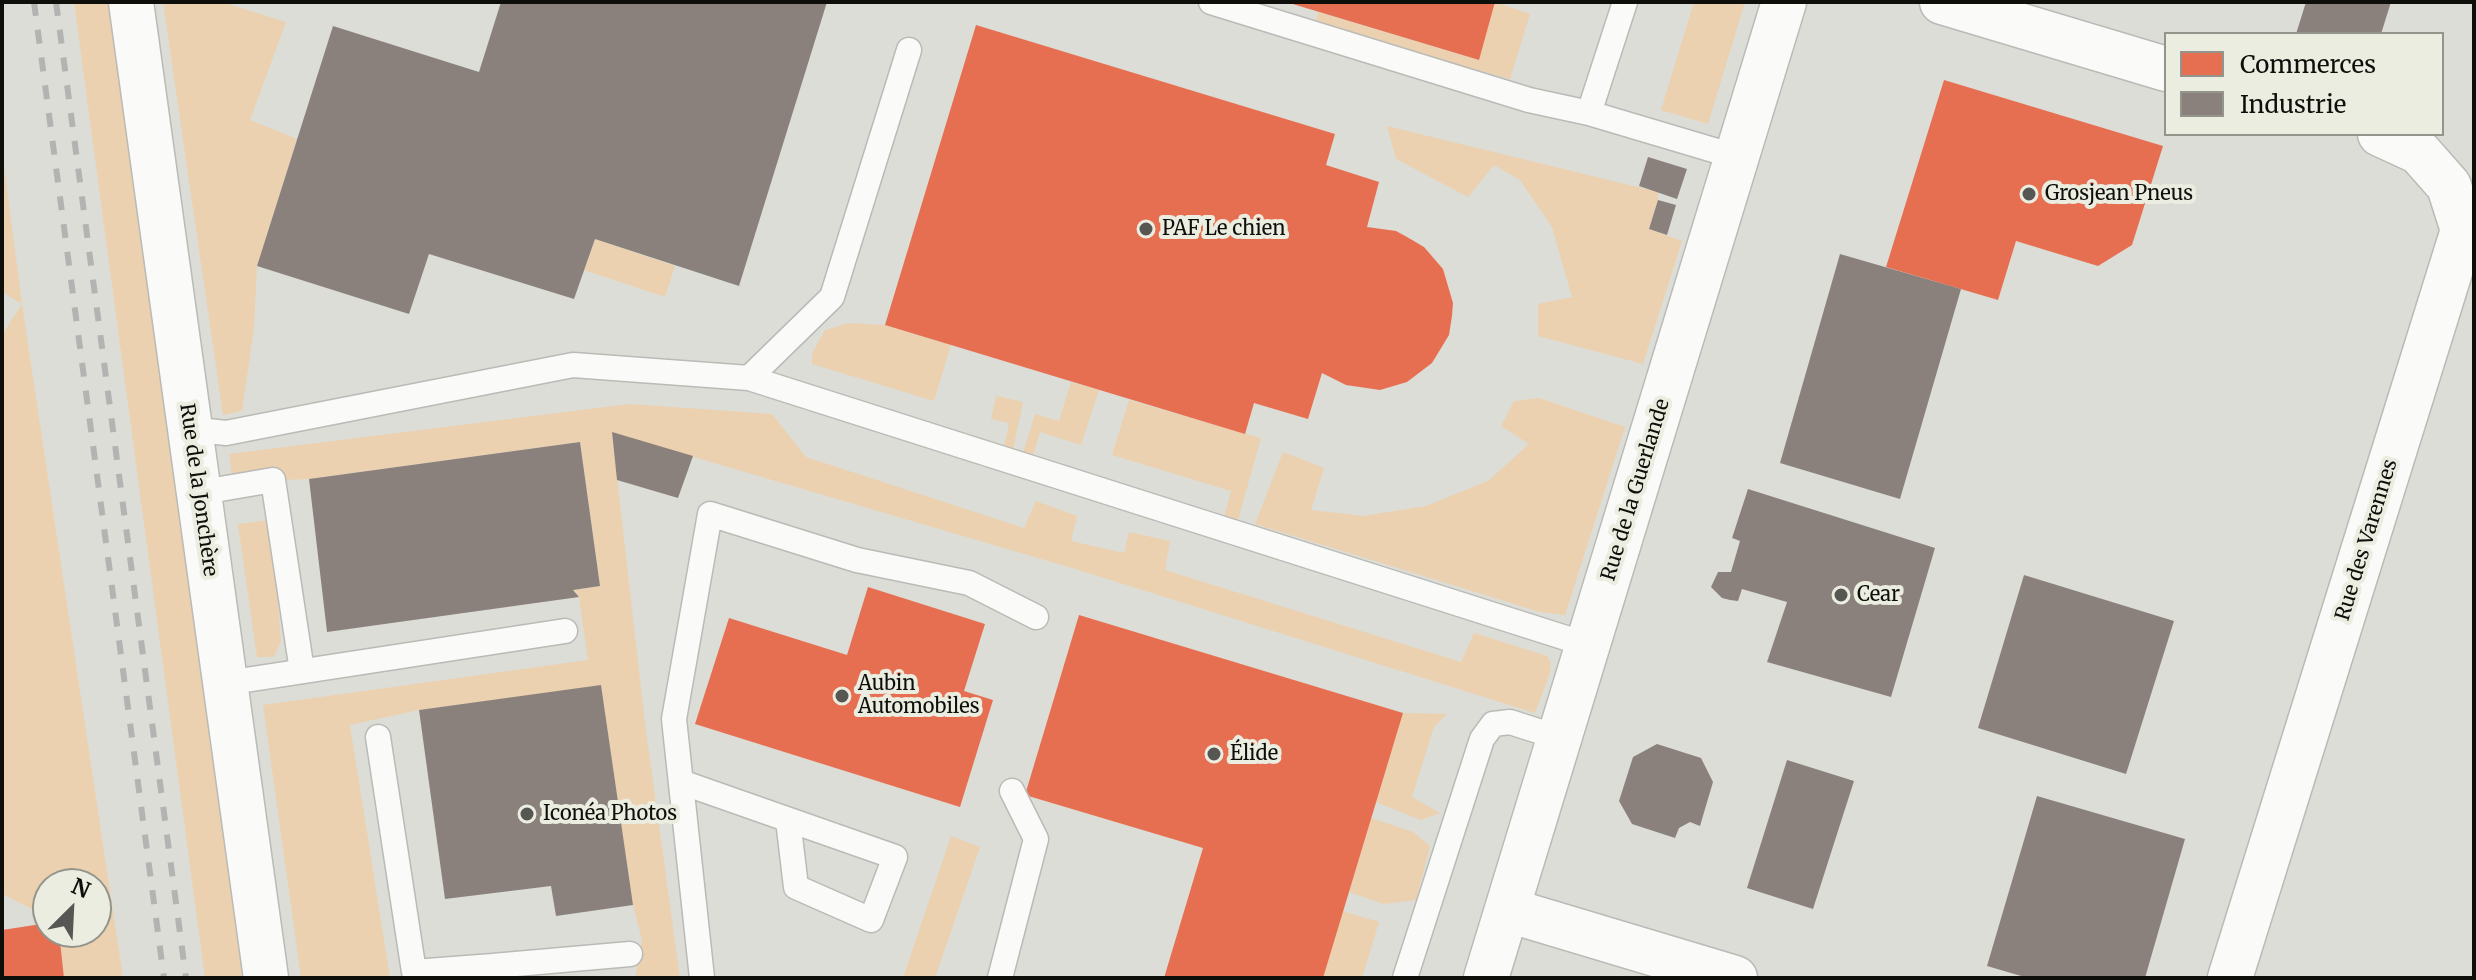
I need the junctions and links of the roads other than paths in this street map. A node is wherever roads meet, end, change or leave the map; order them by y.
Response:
1 (131, 2) edge
2 (1211, 2) edge
3 (1625, 2) edge
4 (1784, 2) edge
5 (1942, 2) edge
6 (909, 50) dead end
7 (2164, 68) edge
8 (1589, 113) junction
9 (2384, 136) edge
10 (1737, 157) junction
11 (749, 378) junction
12 (189, 429) junction
13 (197, 493) junction
14 (1036, 617) dead end
15 (565, 631) dead end
16 (1588, 645) junction
17 (302, 671) junction
18 (226, 683) junction
19 (378, 737) dead end
20 (1560, 738) junction
21 (681, 782) junction
22 (1012, 791) dead end
23 (788, 820) junction
24 (1508, 910) junction
25 (630, 954) dead end
26 (493, 972) edge
27 (266, 978) edge
28 (702, 978) edge
29 (1000, 978) edge
30 (1405, 978) edge
31 (1486, 978) edge
32 (1735, 978) edge
33 (2230, 978) edge

1 - 12 street, Rue de la Jonchère
2 - 8 lane
3 - 8 lane
4 - 10 street, Rue de la Guerlande
5 - 7 street
6 - 11 lane
8 - 10 lane
9 - 33 street, Rue des Varennes
10 - 16 street, Rue de la Guerlande
11 - 12 lane
11 - 16 lane
12 - 13 street, Rue de la Jonchère
13 - 17 lane
13 - 18 street, Rue de la Jonchère
14 - 21 lane
15 - 17 lane
16 - 20 street, Rue de la Guerlande
17 - 18 lane
18 - 27 street, Rue de la Jonchère
19 - 26 lane
20 - 24 street, Rue de la Guerlande
20 - 30 lane
21 - 23 lane
21 - 28 lane
22 - 29 lane
23 - 23 lane
24 - 31 street, Rue de la Guerlande
24 - 32 street
25 - 26 lane

